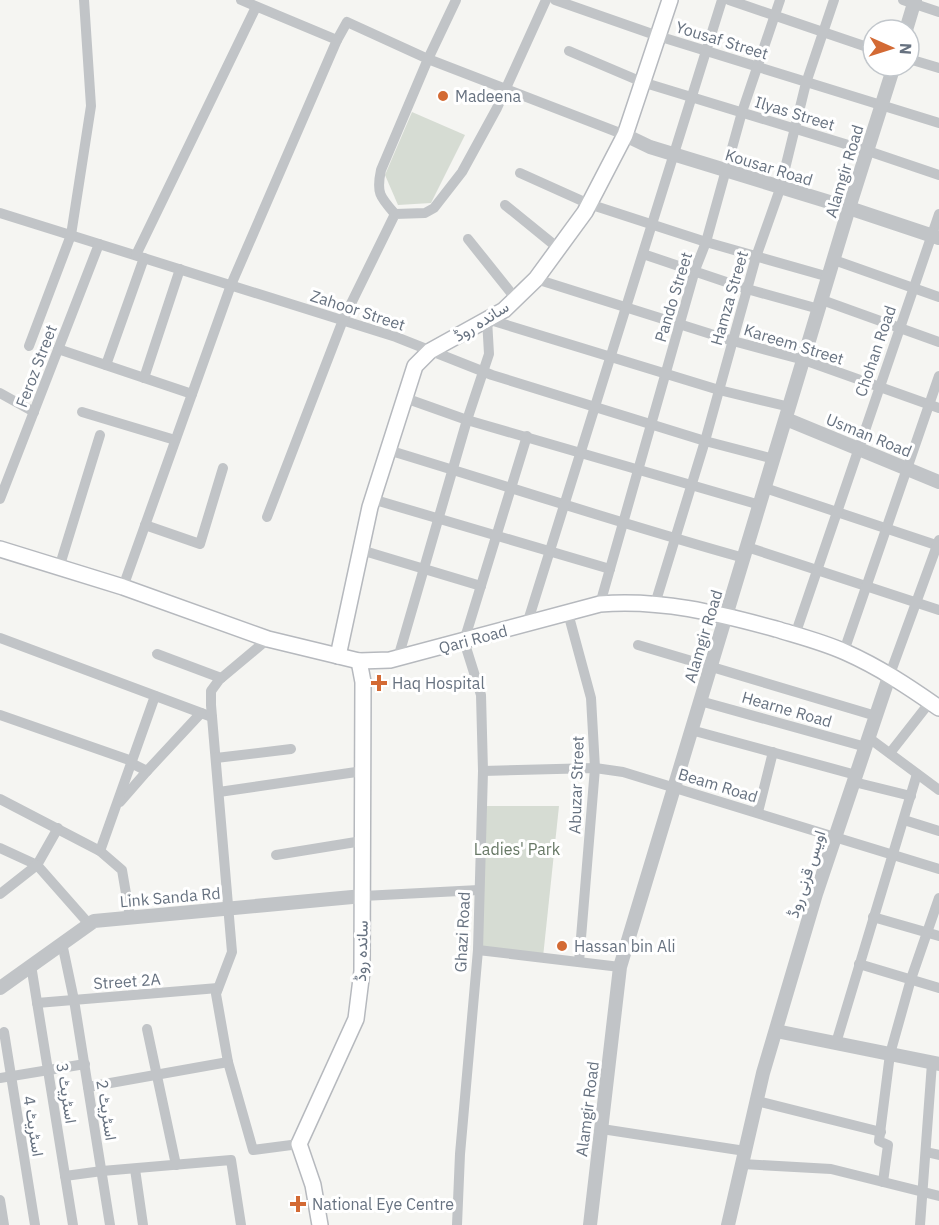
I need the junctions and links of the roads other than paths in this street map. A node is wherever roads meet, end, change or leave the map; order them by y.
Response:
1 (84, 0) edge
2 (241, 0) edge
3 (456, 0) edge
4 (546, 0) edge
5 (555, 0) edge
6 (670, 0) edge
7 (722, 0) edge
8 (729, 0) edge
9 (780, 0) edge
10 (834, 0) edge
11 (911, 1) edge
12 (256, 7) junction
13 (939, 12) edge
14 (775, 15) junction
15 (908, 18) edge
16 (823, 33) junction
17 (658, 36) junction
18 (338, 40) junction
19 (861, 44) edge
20 (569, 51) dead end
21 (707, 51) junction
22 (428, 59) junction
23 (921, 63) edge
24 (758, 66) junction
25 (939, 68) edge
26 (890, 78) edge
27 (642, 82) junction
28 (806, 83) junction
29 (507, 88) junction
30 (692, 97) junction
31 (882, 104) junction
32 (742, 112) junction
33 (939, 123) edge
34 (794, 129) junction
35 (625, 135) junction
36 (868, 151) junction
37 (674, 154) junction
38 (725, 171) junction
39 (520, 173) dead end
40 (939, 175) edge
41 (780, 189) junction
42 (589, 204) junction
43 (505, 205) dead end
44 (849, 208) junction
45 (0, 213) edge
46 (395, 214) junction
47 (939, 214) edge
48 (652, 223) junction
49 (72, 235) junction
50 (935, 237) edge
51 (468, 239) dead end
52 (706, 242) junction
53 (99, 244) junction
54 (558, 248) junction
55 (643, 254) junction
56 (140, 257) junction
57 (756, 257) junction
58 (834, 260) junction
59 (180, 269) junction
60 (695, 270) junction
61 (829, 277) junction
62 (536, 279) junction
63 (231, 285) junction
64 (913, 288) junction
65 (747, 289) junction
66 (939, 297) edge
67 (516, 298) junction
68 (821, 305) junction
69 (626, 306) junction
70 (487, 319) junction
71 (343, 320) junction
72 (680, 323) junction
73 (899, 328) junction
74 (733, 341) junction
75 (939, 342) edge
76 (29, 346) dead end
77 (58, 349) junction
78 (430, 351) junction
79 (610, 358) junction
80 (804, 360) junction
81 (106, 365) junction
82 (482, 371) junction
83 (666, 373) junction
84 (939, 376) edge
85 (144, 378) junction
86 (879, 387) junction
87 (719, 390) junction
88 (0, 393) edge
89 (192, 394) junction
90 (405, 399) junction
91 (595, 406) junction
92 (934, 406) edge
93 (34, 412) junction
94 (82, 412) dead end
95 (788, 413) junction
96 (467, 420) junction
97 (652, 423) junction
98 (100, 435) dead end
99 (527, 436) junction
100 (175, 440) junction
101 (705, 441) junction
102 (858, 448) junction
103 (388, 450) junction
104 (581, 452) junction
105 (774, 459) junction
106 (223, 468) dead end
107 (906, 468) junction
108 (453, 469) junction
109 (639, 469) junction
110 (4, 474) edge
111 (939, 482) edge
112 (511, 487) junction
113 (692, 487) junction
114 (765, 488) junction
115 (0, 499) edge
116 (372, 499) junction
117 (565, 503) junction
118 (760, 505) junction
119 (837, 512) junction
120 (267, 517) dead end
121 (438, 519) junction
122 (624, 521) junction
123 (145, 525) junction
124 (886, 528) junction
125 (496, 536) junction
126 (675, 539) junction
127 (938, 544) edge
128 (0, 549) edge
129 (361, 550) junction
130 (550, 552) junction
131 (746, 553) junction
132 (59, 568) junction
133 (424, 569) junction
134 (610, 569) junction
135 (817, 570) junction
136 (481, 586) junction
137 (866, 586) junction
138 (123, 587) junction
139 (916, 603) junction
140 (600, 604) junction
141 (655, 604) junction
142 (939, 610) edge
143 (568, 613) junction
144 (727, 615) junction
145 (528, 624) junction
146 (795, 635) junction
147 (0, 638) edge
148 (268, 639) junction
149 (464, 642) junction
150 (638, 645) dead end
151 (844, 651) junction
152 (157, 654) dead end
153 (338, 656) junction
154 (398, 658) junction
155 (359, 661) junction
156 (711, 666) junction
157 (890, 674) junction
158 (221, 678) junction
159 (155, 696) junction
160 (700, 701) junction
161 (934, 705) edge
162 (201, 713) junction
163 (0, 715) edge
164 (876, 716) junction
165 (212, 717) junction
166 (692, 730) junction
167 (867, 742) junction
168 (291, 749) dead end
169 (773, 752) junction
170 (890, 753) junction
171 (216, 758) junction
172 (132, 762) junction
173 (596, 768) junction
174 (147, 771) junction
175 (363, 771) junction
176 (483, 771) junction
177 (917, 774) junction
178 (939, 774) edge
179 (855, 778) junction
180 (935, 787) edge
181 (675, 788) junction
182 (219, 792) junction
183 (911, 796) junction
184 (0, 799) edge
185 (116, 807) junction
186 (758, 812) junction
187 (904, 820) junction
188 (58, 828) junction
189 (939, 831) edge
190 (835, 838) junction
191 (362, 842) junction
192 (0, 848) edge
193 (100, 851) junction
194 (276, 855) dead end
195 (892, 855) junction
196 (37, 865) junction
197 (939, 869) edge
198 (479, 890) junction
199 (0, 894) edge
200 (363, 896) junction
201 (939, 898) edge
202 (229, 908) junction
203 (130, 917) junction
204 (873, 917) junction
205 (88, 924) junction
206 (927, 932) junction
207 (939, 936) edge
208 (62, 943) junction
209 (478, 950) junction
210 (579, 962) junction
211 (859, 964) junction
212 (31, 965) junction
213 (620, 968) junction
214 (911, 979) junction
215 (939, 987) edge
216 (0, 988) edge
217 (218, 988) junction
218 (74, 1000) junction
219 (37, 1003) junction
220 (147, 1029) dead end
221 (776, 1031) junction
222 (4, 1032) dead end
223 (836, 1043) junction
224 (890, 1054) junction
225 (228, 1062) junction
226 (85, 1064) junction
227 (936, 1064) edge
228 (48, 1070) junction
229 (157, 1075) junction
230 (5, 1077) edge
231 (88, 1088) junction
232 (757, 1101) junction
233 (934, 1115) edge
234 (602, 1129) junction
235 (881, 1132) junction
236 (299, 1144) junction
237 (926, 1152) junction
238 (939, 1155) edge
239 (744, 1158) junction
240 (176, 1166) junction
241 (135, 1169) junction
242 (102, 1171) junction
243 (65, 1176) junction
244 (883, 1182) junction
245 (923, 1193) junction
246 (939, 1196) edge
247 (0, 1200) edge
248 (4, 1225) edge
249 (35, 1225) edge
250 (73, 1225) edge
251 (110, 1225) edge
252 (143, 1225) edge
253 (241, 1225) edge
254 (320, 1225) edge
255 (457, 1225) edge
256 (590, 1225) edge
257 (728, 1225) edge
258 (920, 1225) edge

1 - 49 street
2 - 12 street
3 - 22 street
4 - 29 street
5 - 17 street, Yousaf Street
6 - 17 main road, ساندہ روڈ
7 - 21 street
8 - 14 street
9 - 14 street, Pando Street
10 - 16 street, Hamza Street
11 - 13 street
11 - 15 street
12 - 18 street
12 - 56 street
14 - 16 street
14 - 24 street, Pando Street
16 - 19 street
16 - 28 street, Hamza Street
17 - 21 street, Yousaf Street
17 - 27 main road, ساندہ روڈ
18 - 22 street
18 - 63 street
20 - 27 street, Ilyas Street
21 - 24 street, Yousaf Street
21 - 30 street
22 - 29 street
22 - 46 street
23 - 25 street
24 - 28 street, Yousaf Street
24 - 32 street, Pando Street
26 - 31 street, Alamgir Road
27 - 30 street, Ilyas Street
27 - 35 main road, ساندہ روڈ
28 - 31 street, Yousaf Street
28 - 34 street, Hamza Street
29 - 35 street
29 - 46 street
30 - 32 street, Ilyas Street
30 - 37 street
31 - 33 street, Yousaf Street
31 - 36 street, Alamgir Road
32 - 34 street, Ilyas Street
32 - 38 street, Pando Street
34 - 36 street, Ilyas Street
34 - 41 street, Hamza Street
35 - 37 street, Kousar Road
35 - 42 main road, ساندہ روڈ
36 - 40 street, Ilyas Street
36 - 44 street, Alamgir Road
37 - 38 street, Kousar Road
37 - 48 street
38 - 41 street, Kousar Road
38 - 52 street, Pando Street
39 - 42 street
41 - 44 street, Kousar Road
41 - 57 street, Hamza Street
42 - 48 street
42 - 54 main road, ساندہ روڈ
43 - 54 street
44 - 50 street, Kousar Road
44 - 58 street, Alamgir Road
45 - 49 street, Zahoor Street
46 - 71 street
47 - 50 street, Chohan Road
48 - 52 street
48 - 55 street
49 - 53 street, Zahoor Street
49 - 76 street
50 - 64 street, Chohan Road
51 - 67 street
52 - 57 street
52 - 60 street, Pando Street
53 - 56 street, Zahoor Street
53 - 77 street, Feroz Street
54 - 62 main road, ساندہ روڈ
55 - 60 street
55 - 69 street
56 - 59 street, Zahoor Street
56 - 81 street
57 - 61 street
57 - 65 street, Hamza Street
58 - 61 street, Alamgir Road
58 - 64 street
59 - 63 street, Zahoor Street
59 - 85 street
60 - 65 street
60 - 72 street, Pando Street
61 - 68 street, Alamgir Road
62 - 67 main road, ساندہ روڈ
62 - 69 street, Kareem Street
63 - 71 street, Zahoor Street
63 - 89 street
64 - 66 street
64 - 73 street, Chohan Road
65 - 68 street
65 - 74 street, Hamza Street
67 - 70 main road, ساندہ روڈ
68 - 73 street
68 - 80 street, Alamgir Road
69 - 72 street, Kareem Street
69 - 79 street
70 - 78 main road, ساندہ روڈ
70 - 79 street
70 - 82 street
71 - 78 street, Zahoor Street
71 - 120 street
72 - 74 street, Kareem Street
72 - 83 street, Pando Street
73 - 75 street
73 - 86 street, Chohan Road
74 - 80 street, Kareem Street
74 - 87 street, Hamza Street
77 - 81 street
77 - 93 street, Feroz Street
78 - 82 street, Zahoor Street
78 - 90 main road, ساندہ روڈ
79 - 83 street
79 - 91 street
80 - 86 street, Kareem Street
80 - 95 street, Alamgir Road
81 - 85 street
82 - 91 street, Zahoor Street
82 - 96 street
83 - 87 street
83 - 97 street, Pando Street
84 - 92 street
85 - 89 street
86 - 92 street, Kareem Street
86 - 102 street, Chohan Road
87 - 95 street
87 - 101 street, Hamza Street
88 - 93 street
89 - 100 street
90 - 96 street
90 - 103 main road, ساندہ روڈ
91 - 97 street, Zahoor Street
91 - 104 street
92 - 107 street
93 - 110 street, Feroz Street
94 - 100 street
95 - 102 street, Usman Road
95 - 105 street, Alamgir Road
96 - 99 street
96 - 108 street
97 - 101 street, Zahoor Street
97 - 109 street, Pando Street
98 - 132 street
99 - 104 street
99 - 112 street
100 - 123 street
101 - 105 street, Zahoor Street
101 - 113 street, Hamza Street
102 - 107 street, Usman Road
102 - 119 street, Chohan Road
103 - 108 street
103 - 116 main road, ساندہ روڈ
104 - 109 street
104 - 117 street
105 - 114 street, Alamgir Road
106 - 123 street
107 - 111 street, Usman Road
107 - 124 street
108 - 112 street
108 - 121 street
109 - 113 street
109 - 122 street, Pando Street
110 - 115 street, Feroz Street
112 - 117 street
112 - 125 street
113 - 118 street
113 - 126 street, Hamza Street
114 - 118 street, Alamgir Road
114 - 119 street
116 - 121 street
116 - 129 main road, ساندہ روڈ
117 - 122 street
117 - 130 street
118 - 131 street, Alamgir Road
119 - 124 street
119 - 135 street, Chohan Road
121 - 125 street
121 - 133 street
122 - 126 street
122 - 134 street, Pando Street
123 - 138 street
124 - 127 street
124 - 137 street
125 - 130 street
125 - 136 street
126 - 131 street
126 - 141 street, Hamza Street
127 - 139 street, اویس قرنی روڈ
128 - 132 main road, Qari Road
129 - 133 street
129 - 153 main road, ساندہ روڈ
130 - 134 street
130 - 145 street
131 - 135 street
131 - 144 street, Alamgir Road
132 - 138 main road, Qari Road
133 - 136 street
133 - 154 street
134 - 140 street, Pando Street
135 - 137 street
135 - 146 street, Chohan Road
136 - 149 street
137 - 139 street
137 - 151 street
138 - 148 main road, Qari Road
139 - 142 street
139 - 157 street, اویس قرنی روڈ
140 - 141 main road, Qari Road
140 - 143 main road, Qari Road
141 - 144 main road, Qari Road
143 - 145 main road, Qari Road
143 - 173 street, Abuzar Street
144 - 146 main road, Qari Road
144 - 156 street, Alamgir Road
145 - 149 main road, Qari Road
146 - 151 main road, Qari Road
147 - 159 street
148 - 153 main road, Qari Road
148 - 158 street
149 - 154 main road, Qari Road
149 - 176 street, Ghazi Road
150 - 156 street
151 - 157 main road, Qari Road
152 - 158 street
153 - 155 main road, Qari Road
154 - 155 main road, Qari Road
155 - 175 main road, ساندہ روڈ
156 - 160 street, Alamgir Road
156 - 164 street
157 - 161 main road, Qari Road
157 - 164 street, اویس قرنی روڈ
158 - 165 street
159 - 162 street
159 - 172 street
160 - 166 street, Alamgir Road
160 - 167 street, Hearne Road
161 - 170 street
162 - 165 street
162 - 174 street
163 - 172 street
164 - 167 street, اویس قرنی روڈ
165 - 171 street
166 - 169 street
166 - 181 street, Alamgir Road
167 - 170 street
167 - 179 street, اویس قرنی روڈ
168 - 171 street
169 - 179 street
169 - 186 street
170 - 177 street
171 - 182 street
172 - 174 street
172 - 185 street
173 - 176 street, Beam Road
173 - 181 street, Beam Road
173 - 210 street, Abuzar Street
174 - 185 street
175 - 182 street
175 - 191 main road, ساندہ روڈ
176 - 198 street, Ghazi Road
177 - 180 street
177 - 183 street
178 - 180 street
179 - 183 street
179 - 190 street, اویس قرنی روڈ
181 - 186 street, Beam Road
181 - 213 street, Alamgir Road
182 - 202 street
183 - 187 street
184 - 188 street
185 - 193 street
186 - 190 street, Beam Road
187 - 189 street
187 - 195 street
188 - 193 street
188 - 196 street
190 - 195 street, Beam Road
190 - 221 street, اویس قرنی روڈ
191 - 194 street
191 - 200 main road, ساندہ روڈ
192 - 196 street
193 - 203 street
195 - 197 street, Beam Road
195 - 204 street
196 - 199 street
196 - 205 street
198 - 200 street
198 - 209 street, Ghazi Road
200 - 202 street, Link Sanda Rd
200 - 236 main road, ساندہ روڈ
201 - 206 street
202 - 203 street, Link Sanda Rd
202 - 217 street
203 - 205 street, Link Sanda Rd
204 - 206 street
204 - 211 street
205 - 208 street, Link Sanda Rd
206 - 207 street
206 - 214 street
208 - 212 street, Link Sanda Rd
208 - 218 street, اسٹریٹ 2
209 - 210 street
209 - 255 street, Ghazi Road
210 - 213 street
211 - 214 street
211 - 223 street
212 - 216 street, Link Sanda Rd
212 - 219 street, اسٹریٹ 3
213 - 234 street, Alamgir Road
214 - 215 street
214 - 224 street
217 - 218 street, Street 2A
217 - 225 street
218 - 219 street, Street 2A
218 - 226 street, اسٹریٹ 2
219 - 228 street, اسٹریٹ 3
220 - 229 street
221 - 223 street
221 - 232 street, اویس قرنی روڈ
222 - 230 street, اسٹریٹ 4
223 - 224 street
224 - 227 street
224 - 235 street
225 - 229 street
225 - 236 street
226 - 228 street
226 - 231 street, اسٹریٹ 2
227 - 233 street
228 - 230 street
228 - 243 street, اسٹریٹ 3
229 - 231 street
229 - 240 street
230 - 249 street, اسٹریٹ 4
231 - 242 street, اسٹریٹ 2
232 - 235 street
232 - 239 street, اویس قرنی روڈ
233 - 237 street
234 - 239 street
234 - 256 street, Alamgir Road
235 - 244 street
236 - 254 main road
237 - 238 street
237 - 245 street
239 - 244 street
239 - 257 street, اویس قرنی روڈ
240 - 241 street
240 - 253 street
241 - 242 street
241 - 252 street
242 - 243 street
242 - 251 street, اسٹریٹ 2
243 - 250 street, اسٹریٹ 3
244 - 245 street
245 - 246 street
245 - 258 street
247 - 248 street

